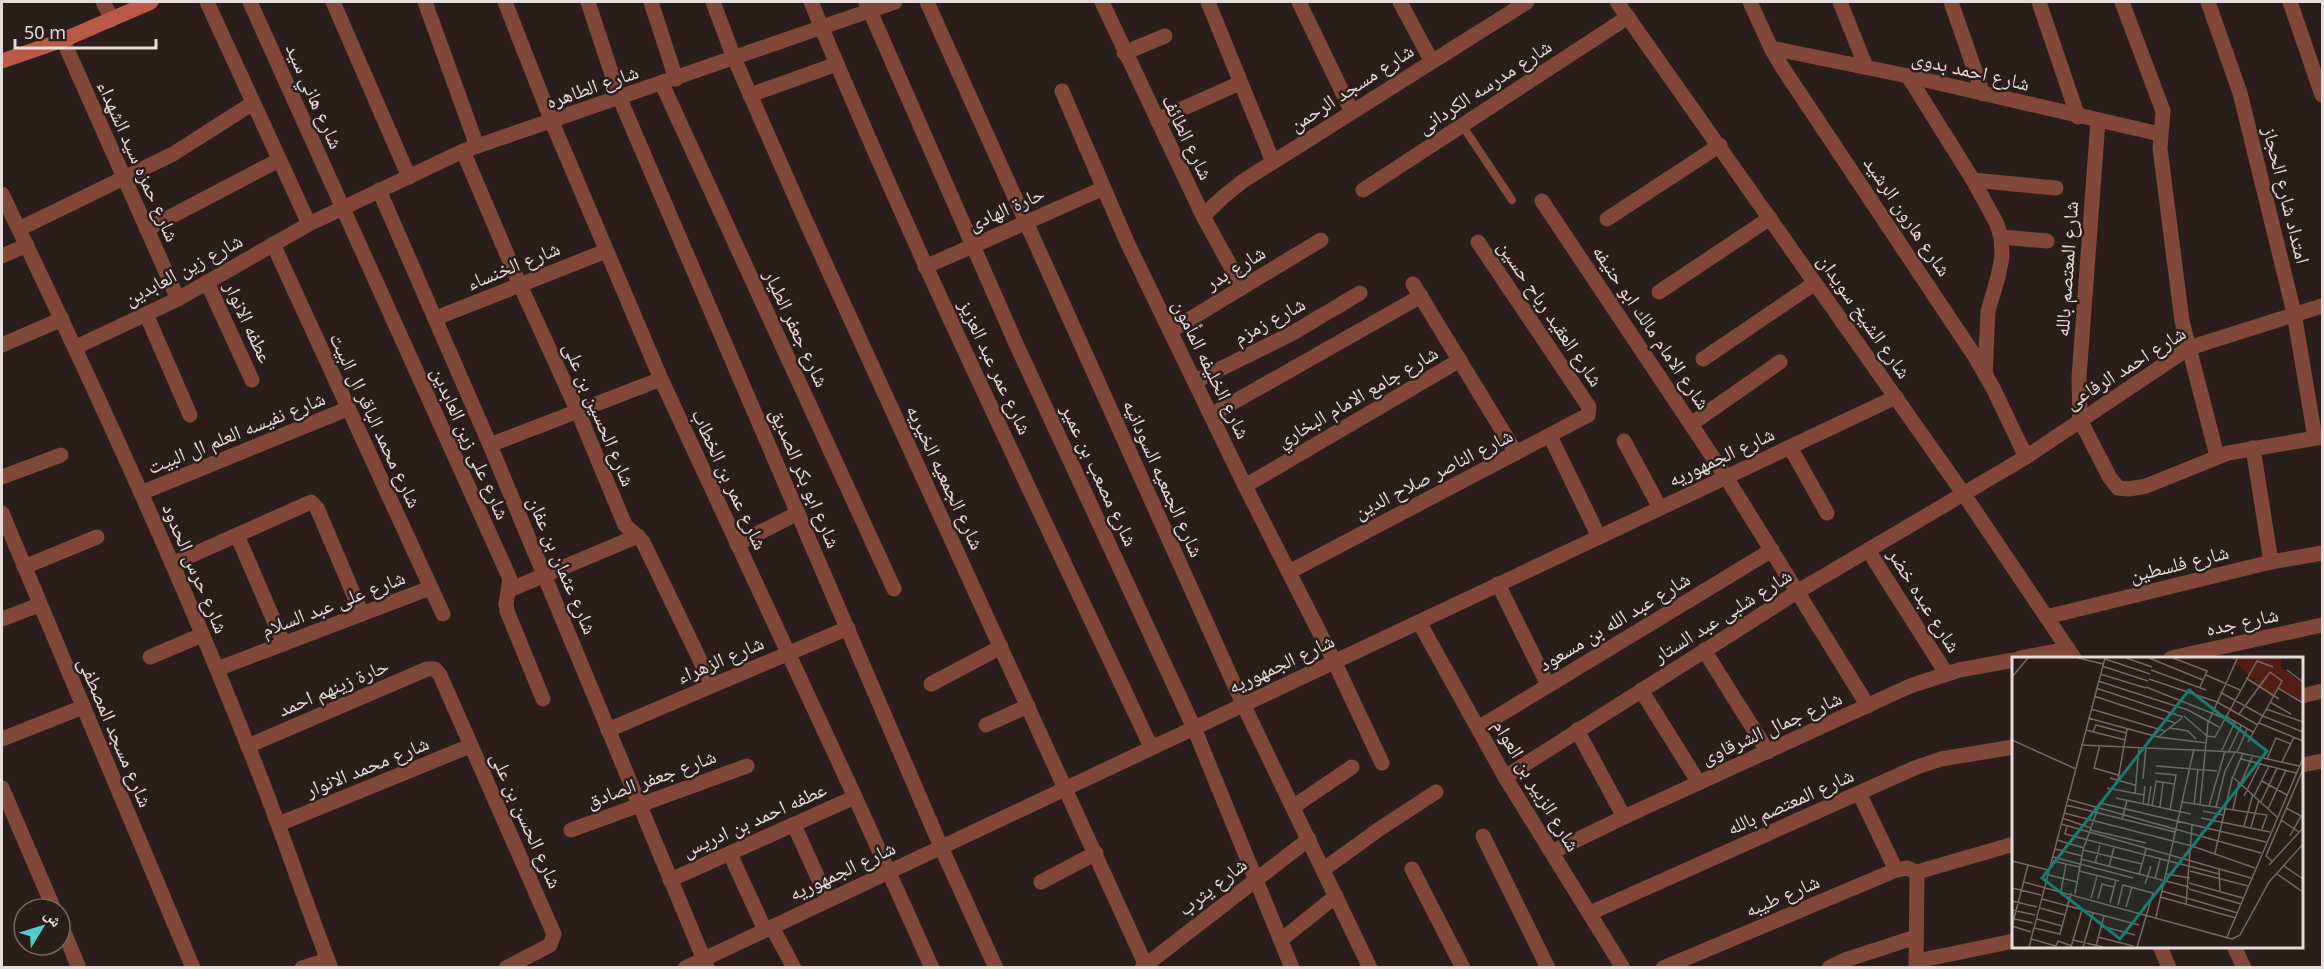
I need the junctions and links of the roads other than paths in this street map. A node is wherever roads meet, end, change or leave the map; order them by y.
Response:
1 (103, 2) edge
2 (151, 2) edge
3 (207, 2) edge
4 (250, 2) edge
5 (333, 2) edge
6 (425, 2) edge
7 (505, 2) edge
8 (588, 2) edge
9 (651, 2) edge
10 (713, 2) edge
11 (811, 2) edge
12 (895, 2) edge
13 (927, 2) edge
14 (1102, 2) edge
15 (1208, 2) edge
16 (1299, 2) edge
17 (1400, 2) edge
18 (1527, 2) edge
19 (1617, 2) edge
20 (1750, 2) edge
21 (1840, 2) edge
22 (1951, 2) edge
23 (2039, 2) edge
24 (2122, 2) edge
25 (2208, 2) edge
26 (2290, 2) edge
27 (868, 6) edge
28 (1503, 8) edge
29 (1628, 17) junction
30 (112, 19) junction
31 (821, 27) junction
32 (1165, 36) dead end
33 (63, 40) junction
34 (1771, 48) junction
35 (1124, 53) junction
36 (734, 58) junction
37 (1431, 60) junction
38 (2, 61) edge
39 (837, 64) junction
40 (1866, 68) junction
41 (1908, 76) junction
42 (669, 82) junction
43 (1240, 83) junction
44 (1062, 91) dead end
45 (1983, 94) junction
46 (750, 95) junction
47 (2322, 96) edge
48 (620, 99) junction
49 (253, 104) junction
50 (1352, 112) junction
51 (2078, 117) junction
52 (1157, 120) junction
53 (2098, 121) junction
54 (552, 122) junction
55 (1462, 125) junction
56 (2160, 134) junction
57 (1720, 145) junction
58 (470, 149) junction
59 (279, 160) junction
60 (1273, 162) junction
61 (409, 177) junction
62 (124, 180) junction
63 (1973, 180) junction
64 (1104, 188) junction
65 (2055, 188) dead end
66 (379, 190) junction
67 (1363, 190) dead end
68 (2, 194) edge
69 (1512, 200) dead end
70 (1542, 201) dead end
71 (342, 208) junction
72 (1203, 216) junction
73 (1770, 218) junction
74 (1607, 219) dead end
75 (1026, 222) junction
76 (309, 224) junction
77 (20, 229) junction
78 (147, 229) junction
79 (2001, 237) junction
80 (1321, 240) dead end
81 (2047, 241) dead end
82 (1478, 242) dead end
83 (273, 244) junction
84 (27, 245) junction
85 (973, 246) junction
86 (606, 251) junction
87 (2, 256) edge
88 (925, 267) junction
89 (207, 282) junction
90 (1815, 283) junction
91 (520, 285) junction
92 (1242, 287) junction
93 (1659, 292) dead end
94 (1360, 293) dead end
95 (178, 299) junction
96 (2322, 306) edge
97 (2294, 313) junction
98 (146, 314) junction
99 (436, 318) junction
100 (63, 319) junction
101 (1170, 331) junction
102 (2, 345) edge
103 (76, 347) junction
104 (2189, 348) junction
105 (1703, 359) dead end
106 (1460, 360) junction
107 (1780, 362) dead end
108 (1985, 375) junction
109 (661, 379) junction
110 (252, 380) dead end
111 (1196, 381) junction
112 (1896, 397) junction
113 (1589, 407) joint
114 (347, 409) junction
115 (578, 412) junction
116 (190, 415) dead end
117 (1211, 415) junction
118 (2080, 420) junction
119 (1691, 424) junction
120 (1550, 436) junction
121 (2319, 438) edge
122 (1624, 441) dead end
123 (490, 445) junction
124 (1790, 447) junction
125 (2253, 448) junction
126 (1516, 453) junction
127 (61, 455) dead end
128 (2217, 456) junction
129 (2026, 457) junction
130 (2, 477) edge
131 (1726, 477) junction
132 (1245, 486) junction
133 (1963, 493) junction
134 (141, 494) junction
135 (1660, 508) junction
136 (2, 513) edge
137 (798, 513) junction
138 (1827, 513) dead end
139 (237, 535) junction
140 (638, 536) junction
141 (97, 537) dead end
142 (1599, 537) junction
143 (737, 544) junction
144 (1772, 550) junction
145 (1868, 550) junction
146 (2322, 553) edge
147 (2271, 562) junction
148 (172, 564) junction
149 (24, 567) junction
150 (1288, 572) junction
151 (544, 575) junction
152 (1498, 584) junction
153 (430, 588) junction
154 (894, 589) dead end
155 (509, 590) junction
156 (1797, 592) junction
157 (39, 604) junction
158 (362, 614) junction
159 (442, 614) dead end
160 (2046, 617) junction
161 (2, 619) edge
162 (1419, 622) junction
163 (2322, 625) edge
164 (848, 628) junction
165 (202, 635) junction
166 (285, 644) junction
167 (1001, 647) junction
168 (1704, 650) junction
169 (788, 654) junction
170 (2071, 654) edge
171 (150, 657) dead end
172 (2032, 657) edge
173 (2176, 657) edge
174 (2012, 660) edge
175 (1334, 661) junction
176 (217, 669) junction
177 (435, 669) joint
178 (1946, 673) junction
179 (931, 684) dead end
180 (712, 685) junction
181 (1548, 685) junction
182 (1641, 690) junction
183 (2322, 690) edge
184 (2303, 695) edge
185 (543, 699) dead end
186 (1243, 704) junction
187 (1028, 706) junction
188 (1868, 706) junction
189 (83, 707) junction
190 (986, 726) dead end
191 (1194, 728) junction
192 (1478, 728) junction
193 (608, 730) junction
194 (1577, 730) junction
195 (2, 739) edge
196 (248, 746) junction
197 (470, 746) junction
198 (1151, 747) junction
199 (2012, 747) edge
200 (1768, 752) junction
201 (2322, 761) edge
202 (1382, 763) dead end
203 (2303, 765) edge
204 (747, 766) dead end
205 (1352, 766) dead end
206 (1506, 777) junction
207 (1699, 783) junction
208 (2, 788) edge
209 (1066, 788) junction
210 (1436, 792) dead end
211 (1859, 793) junction
212 (855, 797) junction
213 (638, 806) junction
214 (1293, 807) junction
215 (1624, 817) junction
216 (279, 824) junction
217 (794, 825) junction
218 (571, 830) dead end
219 (1483, 836) dead end
220 (1309, 839) junction
221 (2012, 844) edge
222 (941, 847) junction
223 (1552, 852) junction
224 (1096, 853) junction
225 (730, 854) junction
226 (1412, 868) dead end
227 (1324, 869) junction
228 (1896, 870) junction
229 (888, 872) junction
230 (1917, 872) junction
231 (670, 880) junction
232 (1254, 880) junction
233 (1041, 882) dead end
234 (1336, 896) junction
235 (49, 897) edge
236 (828, 900) junction
237 (1590, 913) junction
238 (768, 928) junction
239 (1916, 937) junction
240 (1281, 940) junction
241 (2012, 941) edge
242 (2161, 948) edge
243 (2235, 948) edge
244 (72, 951) edge
245 (705, 963) edge
246 (329, 964) edge
247 (1917, 964) edge
248 (1145, 966) edge
249 (79, 968) edge
250 (193, 968) edge
251 (302, 968) edge
252 (506, 968) edge
253 (685, 968) edge
254 (794, 968) edge
255 (932, 968) edge
256 (996, 968) edge
257 (1292, 968) edge
258 (1370, 968) edge
259 (1463, 968) edge
260 (1548, 968) edge
261 (1623, 968) edge
262 (1663, 968) edge
263 (1829, 968) edge
264 (2169, 968) edge
265 (2244, 968) edge

1 - 30 street
2 - 30 main road
3 - 49 street
4 - 71 street, شارع هاني سيد
5 - 61 street
6 - 58 street, شارع الحسين بن على
7 - 54 street, شارع عمر بن الخطاب
8 - 48 street, شارع ابو بكر الصديق
9 - 42 street, شارع جعفر الطيار
10 - 36 street, شارع الجمعيه الخيريه
11 - 31 street, شارع عمر عبد العزيز
12 - 27 street, شارع الطاهره
13 - 75 street, شارع الجمعيه السودانيه
14 - 35 street, شارع الطائف
15 - 43 street
16 - 50 street
17 - 37 street
18 - 28 street, شارع مسجد الرحمن
19 - 29 street, شارع الشيخ سويدان
20 - 34 street, شارع هارون الرشيد
21 - 40 street
22 - 45 street
23 - 51 street
24 - 56 street
25 - 97 street, امتداد شارع الحجاز
26 - 47 street
27 - 31 street, شارع الطاهره
27 - 85 street, شارع مصعب بن عمير
28 - 37 street, شارع مسجد الرحمن
29 - 55 street, شارع مدرسه الكردانى
29 - 57 street, شارع الشيخ سويدان
30 - 33 main road
31 - 36 street, شارع الطاهره
31 - 39 street, شارع عمر عبد العزيز
32 - 35 street
33 - 38 main road
33 - 62 street, شارع حمزه سيد الشهداء
34 - 40 street, شارع احمد بدوى
34 - 108 street, شارع هارون الرشيد
35 - 52 street, شارع الطائف
36 - 42 street, شارع الطاهره
36 - 46 street, شارع الجمعيه الخيريه
37 - 50 street, شارع مسجد الرحمن
39 - 46 street
39 - 88 street, شارع عمر عبد العزيز
40 - 41 street, شارع احمد بدوى
41 - 45 street, شارع احمد بدوى
41 - 63 street
42 - 48 street, شارع الطاهره
42 - 154 street, شارع جعفر الطيار
43 - 52 street
43 - 60 street
44 - 64 street, شارع الخليفه المأمون
45 - 51 street, شارع احمد بدوى
46 - 167 street, شارع الجمعيه الخيريه
48 - 54 street, شارع الطاهره
48 - 137 street, شارع ابو بكر الصديق
49 - 59 street
49 - 62 street
50 - 60 street, شارع مسجد الرحمن
51 - 53 street, شارع احمد بدوى
52 - 72 street, شارع الطائف
53 - 56 street, شارع احمد بدوى
53 - 118 street, شارع المعتصم بالله
54 - 58 street, شارع الطاهره
54 - 86 street, شارع عمر بن الخطاب
55 - 67 street, شارع مدرسه الكردانى
55 - 69 lane
56 - 104 street
57 - 73 street, شارع الشيخ سويدان
57 - 74 street
58 - 61 street, شارع الطاهره
58 - 91 street, شارع الحسين بن على
59 - 76 street
59 - 78 street
60 - 72 street, شارع مسجد الرحمن
61 - 66 street, شارع الطاهره
62 - 77 street
62 - 78 street, شارع حمزه سيد الشهداء
63 - 65 street
63 - 79 street
64 - 75 street, حارة الهادى
64 - 101 street, شارع الخليفه المأمون
66 - 71 street, شارع الطاهره
66 - 99 street, شارع عثمان بن عفان
68 - 77 street, شارع حرس الحدود
70 - 119 street, شارع الامام مالك ابو حنيفه
71 - 76 street, شارع الطاهره
71 - 155 street, شارع على زين العابدين
72 - 92 street, شارع الطائف
73 - 90 street, شارع الشيخ سويدان
73 - 93 street
75 - 85 street, حارة الهادى
75 - 186 street, شارع الجمعيه السودانيه
76 - 83 street, شارع زين العابدين
77 - 84 street, شارع حرس الحدود
78 - 95 street, شارع حمزه سيد الشهداء
79 - 81 street
79 - 108 street
80 - 92 street, شارع بدر
82 - 113 street, شارع العقيد رباح حسين
83 - 89 street, شارع زين العابدين
83 - 114 street, شارع محمد الباقر ال البيت
84 - 87 street
84 - 100 street, شارع حرس الحدود
85 - 88 street, حارة الهادى
85 - 191 street, شارع مصعب بن عمير
86 - 91 street, شارع الخنساء
86 - 109 street, شارع عمر بن الخطاب
88 - 198 street, شارع عمر عبد العزيز
89 - 95 street, شارع زين العابدين
89 - 110 street, عطفه الانوار
90 - 105 street
90 - 112 street, شارع الشيخ سويدان
91 - 99 street, شارع الخنساء
91 - 115 street, شارع الحسين بن على
92 - 101 street, شارع بدر
94 - 111 street, شارع زمزم
95 - 98 street, شارع زين العابدين
96 - 97 street, شارع احمد الرفاعى
97 - 104 street, شارع احمد الرفاعى
97 - 121 street, امتداد شارع الحجاز
98 - 103 street, شارع زين العابدين
98 - 116 street
99 - 123 street, شارع عثمان بن عفان
100 - 102 street
100 - 103 street, شارع حرس الحدود
101 - 111 street, شارع الخليفه المأمون
103 - 134 street, شارع حرس الحدود
104 - 118 street, شارع احمد الرفاعى
104 - 128 street
106 - 117 street
106 - 126 street
106 - 132 street, شارع جامع الامام البخاري
107 - 119 street
108 - 129 street, شارع هارون الرشيد
109 - 115 street
109 - 143 street, شارع عمر بن الخطاب
111 - 117 street, شارع الخليفه المأمون
112 - 124 street, شارع الجمهوريه
112 - 133 street, شارع الشيخ سويدان
113 - 120 street, شارع الناصر صلاح الدين
114 - 134 street, شارع نفيسه العلم ال البيت
114 - 153 street, شارع محمد الباقر ال البيت
115 - 123 street
115 - 140 street, شارع الحسين بن على
117 - 132 street, شارع الخليفه المأمون
118 - 128 street
118 - 129 street, شارع احمد الرفاعى
119 - 131 street, شارع الامام مالك ابو حنيفه
120 - 126 street, شارع الناصر صلاح الدين
120 - 142 street
121 - 125 street
122 - 135 street
123 - 151 street, شارع عثمان بن عفان
124 - 131 street, شارع الجمهوريه
124 - 138 street
125 - 128 street
125 - 147 street
126 - 150 street, شارع الناصر صلاح الدين
127 - 130 street
129 - 133 street, شارع احمد الرفاعى
131 - 135 street, شارع الجمهوريه
131 - 144 street, شارع الامام مالك ابو حنيفه
132 - 150 street, شارع الخليفه المأمون
133 - 145 street, شارع شلبى عبد الستار
133 - 160 street, شارع الشيخ سويدان
134 - 148 street, شارع حرس الحدود
135 - 142 street, شارع الجمهوريه
136 - 149 street, شارع مسجد المصطفى
137 - 143 street
137 - 164 street, شارع ابو بكر الصديق
139 - 148 street
139 - 158 street
139 - 166 street
140 - 151 street
140 - 180 street, شارع الحسين بن على
141 - 149 street
142 - 152 street, شارع الجمهوريه
143 - 169 street, شارع عمر بن الخطاب
144 - 156 street, شارع الامام مالك ابو حنيفه
144 - 181 street, شارع عبد الله بن مسعود
145 - 156 street, شارع شلبى عبد الستار
145 - 178 street, شارع عبده خضر
146 - 147 street, شارع فلسطين
147 - 160 street, شارع فلسطين
148 - 165 street, شارع حرس الحدود
149 - 157 street, شارع مسجد المصطفى
150 - 175 street, شارع الخليفه المأمون
151 - 155 street
151 - 193 street, شارع عثمان بن عفان
152 - 162 street, شارع الجمهوريه
152 - 181 street
153 - 158 street, شارع على عبد السلام
153 - 159 street, شارع محمد الباقر ال البيت
155 - 185 street, شارع على زين العابدين
156 - 168 street, شارع شلبى عبد الستار
156 - 188 street, شارع الامام مالك ابو حنيفه
157 - 161 street
157 - 189 street, شارع مسجد المصطفى
158 - 166 street, شارع على عبد السلام
160 - 170 street, شارع الشيخ سويدان
162 - 175 street, شارع الجمهوريه
162 - 192 street, شارع الزبير بن العوام
163 - 173 street, شارع جده
164 - 169 street, شارع الزهراء
164 - 222 street, شارع ابو بكر الصديق
165 - 171 street
165 - 176 street, شارع حرس الحدود
166 - 176 street, شارع على عبد السلام
167 - 179 street
167 - 187 street, شارع الجمعيه الخيريه
168 - 182 street, شارع شلبى عبد الستار
168 - 200 street
169 - 180 street, شارع الزهراء
169 - 212 street, شارع عمر بن الخطاب
170 - 172 street
174 - 178 street, شارع جمال الشرقاوى
175 - 186 street, شارع الجمهوريه
175 - 202 street, شارع الخليفه المأمون
176 - 196 street, شارع حرس الحدود
177 - 196 street, حارة زينهم احمد
177 - 197 street, شارع الحسن بن على
178 - 188 street, شارع جمال الشرقاوى
180 - 193 street, شارع الزهراء
181 - 192 street, شارع عبد الله بن مسعود
182 - 194 street, شارع شلبى عبد الستار
182 - 207 street
183 - 184 street
186 - 191 street, شارع الجمهوريه
186 - 214 street, شارع الجمعيه السودانيه
187 - 190 street
187 - 209 street, شارع الجمعيه الخيريه
188 - 200 street, شارع جمال الشرقاوى
189 - 195 street
189 - 250 street, شارع مسجد المصطفى
191 - 198 street, شارع الجمهوريه
191 - 232 street, شارع مصعب بن عمير
192 - 206 street, شارع الزبير بن العوام
193 - 213 street, شارع عثمان بن عفان
194 - 206 street, شارع شلبى عبد الستار
194 - 215 street
196 - 216 street, شارع حرس الحدود
197 - 216 street, شارع محمد الانوار
197 - 252 street, شارع الحسن بن على
198 - 209 street, شارع الجمهوريه
199 - 211 street, شارع المعتصم بالله
200 - 207 street, شارع جمال الشرقاوى
201 - 203 street
204 - 213 street, شارع جعفر الصادق
205 - 214 street
206 - 223 street, شارع الزبير بن العوام
207 - 215 street, شارع جمال الشرقاوى
208 - 235 street
209 - 222 street, شارع الجمهوريه
209 - 224 street, شارع الجمعيه الخيريه
210 - 227 street
211 - 228 street
211 - 237 street, شارع المعتصم بالله
212 - 217 street, عطفه احمد بن ادريس
212 - 229 street, شارع عمر بن الخطاب
213 - 218 street, شارع جعفر الصادق
213 - 231 street, شارع عثمان بن عفان
214 - 220 street, شارع الجمعيه السودانيه
215 - 223 street, شارع جمال الشرقاوى
216 - 246 street, شارع حرس الحدود
217 - 225 street, عطفه احمد بن ادريس
217 - 236 street
219 - 260 street
220 - 227 street, شارع الجمعيه السودانيه
220 - 232 street, شارع يثرب
221 - 230 street
222 - 229 street, شارع الجمهوريه
222 - 256 street, شارع ابو بكر الصديق
223 - 237 street, شارع الزبير بن العوام
224 - 233 street
224 - 248 street, شارع الجمعيه الخيريه
225 - 231 street, عطفه احمد بن ادريس
225 - 238 street
226 - 259 street
227 - 234 street, شارع الجمعيه السودانيه
228 - 230 street, شارع طيبه
228 - 262 street, شارع طيبه
229 - 236 street, شارع الجمهوريه
229 - 255 street, شارع عمر بن الخطاب
230 - 239 street
231 - 245 street, شارع عثمان بن عفان
232 - 240 street, شارع مصعب بن عمير
232 - 248 street, شارع يثرب
234 - 240 street
234 - 258 street, شارع الجمعيه السودانيه
236 - 238 street, شارع الجمهوريه
237 - 261 street, شارع الزبير بن العوام
238 - 245 street, شارع الجمهوريه
238 - 254 street
239 - 247 street
239 - 263 street
240 - 257 street, شارع مصعب بن عمير
241 - 247 street
242 - 264 street
243 - 265 street
244 - 249 street
245 - 253 street, شارع الجمهوريه
246 - 251 street

